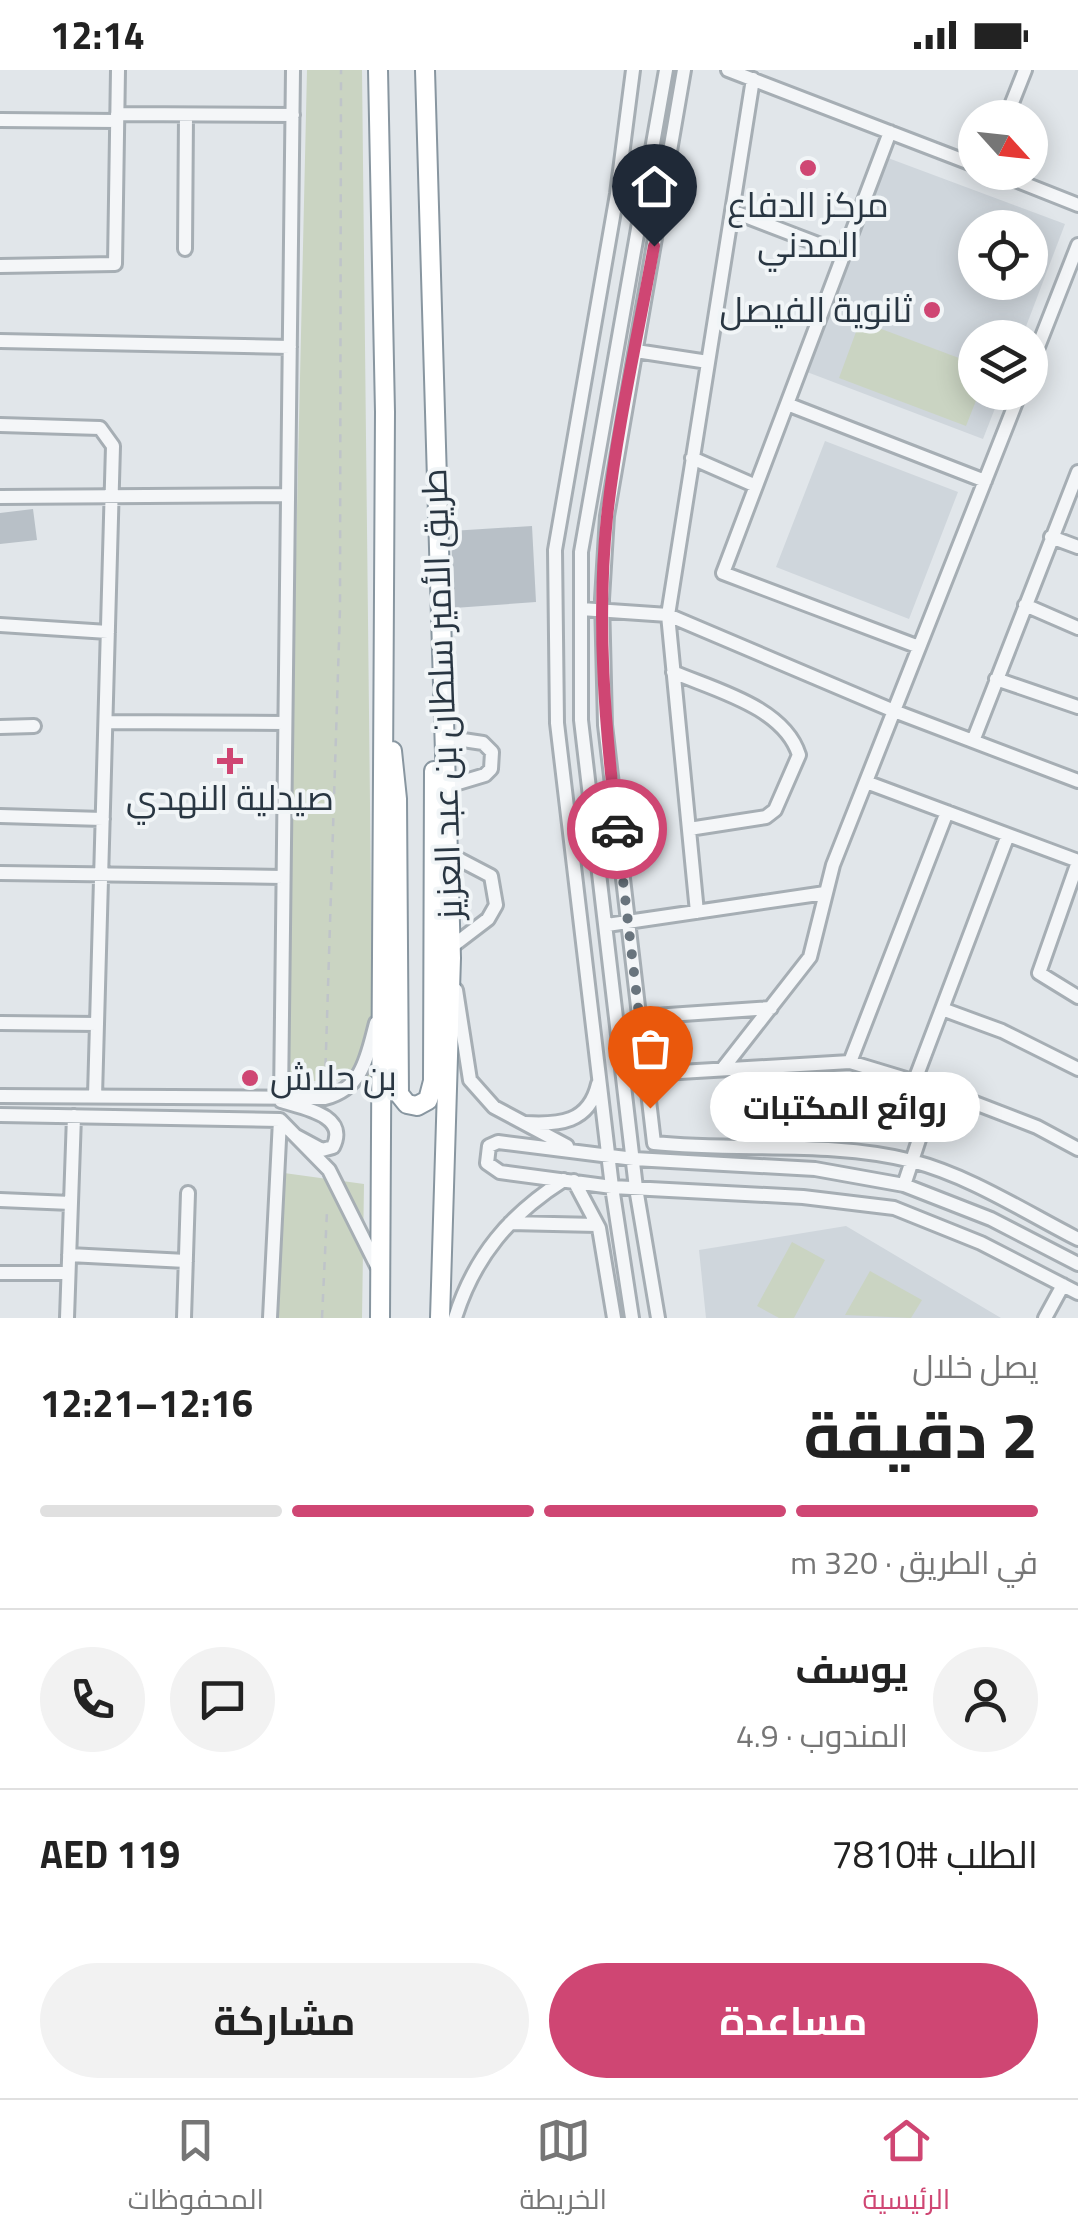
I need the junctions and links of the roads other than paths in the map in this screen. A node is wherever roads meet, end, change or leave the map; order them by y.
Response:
1 (118, 70) edge
2 (293, 70) edge
3 (378, 70) edge
4 (424, 70) edge
5 (633, 70) edge
6 (666, 70) edge
7 (684, 70) edge
8 (728, 70) edge
9 (1025, 70) edge
10 (753, 79) junction
11 (1013, 100) edge
12 (186, 115) junction
13 (293, 115) junction
14 (117, 118) junction
15 (0, 120) edge
16 (890, 132) junction
17 (958, 158) edge
18 (1040, 190) edge
19 (1078, 205) edge
20 (732, 211) junction
21 (1078, 245) edge
22 (185, 249) dead end
23 (844, 254) junction
24 (0, 266) edge
25 (1048, 321) edge
26 (0, 341) edge
27 (290, 347) junction
28 (636, 351) junction
29 (708, 362) junction
30 (787, 404) junction
31 (1013, 410) edge
32 (0, 425) edge
33 (692, 458) junction
34 (1078, 472) edge
35 (985, 482) junction
36 (756, 486) junction
37 (288, 494) junction
38 (0, 497) edge
39 (112, 497) junction
40 (1051, 537) junction
41 (1078, 546) edge
42 (1025, 605) junction
43 (581, 609) junction
44 (602, 610) junction
45 (668, 615) junction
46 (0, 626) edge
47 (1078, 628) edge
48 (108, 632) junction
49 (919, 647) junction
50 (382, 666) junction
51 (672, 672) junction
52 (996, 679) junction
53 (441, 680) junction
54 (1078, 707) edge
55 (894, 711) junction
56 (106, 722) junction
57 (285, 723) junction
58 (34, 726) dead end
59 (0, 727) edge
60 (443, 737) junction
61 (972, 741) junction
62 (1078, 781) edge
63 (866, 782) junction
64 (445, 787) junction
65 (947, 812) junction
66 (0, 816) edge
67 (103, 819) junction
68 (688, 829) junction
69 (1008, 834) junction
70 (447, 854) junction
71 (1078, 862) edge
72 (0, 873) edge
73 (102, 874) junction
74 (283, 877) junction
75 (826, 893) junction
76 (697, 912) junction
77 (628, 922) junction
78 (608, 925) junction
79 (450, 953) junction
80 (1078, 997) edge
81 (380, 1006) junction
82 (770, 1008) junction
83 (942, 1008) junction
84 (639, 1017) junction
85 (0, 1023) edge
86 (97, 1024) junction
87 (850, 1062) junction
88 (724, 1067) junction
89 (1078, 1069) edge
90 (646, 1074) junction
91 (600, 1077) junction
92 (915, 1080) junction
93 (936, 1088) junction
94 (0, 1096) edge
95 (95, 1096) junction
96 (281, 1101) junction
97 (0, 1115) edge
98 (74, 1116) junction
99 (280, 1120) junction
100 (522, 1123) junction
101 (296, 1136) junction
102 (569, 1148) junction
103 (1078, 1149) edge
104 (830, 1152) junction
105 (609, 1155) junction
106 (634, 1159) junction
107 (912, 1161) junction
108 (831, 1172) junction
109 (569, 1181) junction
110 (904, 1185) junction
111 (612, 1187) junction
112 (636, 1188) junction
113 (188, 1193) dead end
114 (0, 1200) edge
115 (1001, 1200) junction
116 (71, 1203) junction
117 (992, 1219) junction
118 (510, 1223) junction
119 (598, 1225) junction
120 (1078, 1239) edge
121 (69, 1255) junction
122 (186, 1261) junction
123 (1078, 1264) edge
124 (0, 1273) edge
125 (68, 1274) junction
126 (381, 1275) junction
127 (1063, 1285) junction
128 (1078, 1293) edge
129 (67, 1318) edge
130 (184, 1318) edge
131 (270, 1318) edge
132 (380, 1318) edge
133 (440, 1318) edge
134 (455, 1318) edge
135 (614, 1318) edge
136 (632, 1318) edge
137 (658, 1318) edge
138 (1046, 1318) edge

1 - 14 street
2 - 13 street
3 - 50 highway, طريق الأمير سلطان بن عبد العزيز
4 - 53 highway, طريق الأمير سلطان بن عبد العزيز
5 - 91 street
6 - 43 street
7 - 28 street
8 - 10 street
9 - 11 street
10 - 16 street
10 - 20 street
12 - 13 street
12 - 14 street
12 - 22 street
13 - 27 street
14 - 15 street
14 - 24 street
16 - 17 street
16 - 23 street
18 - 19 street
20 - 23 street
20 - 29 street
21 - 25 street
23 - 30 street
26 - 27 street
27 - 37 street
28 - 29 street
28 - 44 street
29 - 33 street
30 - 35 street
30 - 36 street
31 - 35 street
32 - 39 street
33 - 36 street
33 - 45 street
34 - 40 street
35 - 49 street
36 - 49 street
37 - 39 street
37 - 57 street
38 - 39 street
39 - 48 street
40 - 41 street
40 - 42 street
42 - 47 street
42 - 52 street
43 - 44 street
43 - 78 street
44 - 45 street
44 - 77 street
45 - 51 street
45 - 55 street
46 - 48 street
48 - 56 street
49 - 55 street
50 - 53 highway
50 - 81 highway, طريق الأمير سلطان بن عبد العزيز
51 - 68 street
51 - 68 street
52 - 54 street
52 - 61 street
53 - 60 highway, طريق الأمير سلطان بن عبد العزيز
55 - 61 street
55 - 63 street
56 - 57 street
56 - 67 street
57 - 74 street
58 - 59 street
60 - 64 highway, طريق الأمير سلطان بن عبد العزيز
60 - 64 street
61 - 62 street
63 - 65 street
63 - 75 street
64 - 70 highway, طريق الأمير سلطان بن عبد العزيز
65 - 69 street
65 - 87 street
66 - 67 street
67 - 73 street
68 - 76 street
69 - 71 street
69 - 83 street
70 - 79 highway, طريق الأمير سلطان بن عبد العزيز
70 - 79 street
71 - 80 street
72 - 73 street
73 - 74 street
73 - 86 street
74 - 96 street
75 - 76 street
75 - 82 street
76 - 77 street
77 - 78 street
77 - 84 street
78 - 106 street
79 - 100 street
79 - 133 highway, طريق الأمير سلطان بن عبد العزيز
81 - 96 street
81 - 126 highway, طريق الأمير سلطان بن عبد العزيز
82 - 84 street
82 - 88 street
83 - 89 street
83 - 92 street
84 - 90 street
85 - 86 street
86 - 95 street
87 - 88 street
87 - 92 street
88 - 90 street
90 - 104 street
91 - 100 street
91 - 105 street
92 - 93 street
93 - 103 street
93 - 107 street
94 - 95 street
95 - 96 street
96 - 101 street
97 - 98 street
98 - 99 street
98 - 116 street
99 - 101 street
99 - 131 street
100 - 102 street
101 - 126 street
102 - 105 street
102 - 109 street
104 - 107 street
104 - 108 street
105 - 106 street
105 - 111 street
106 - 108 street
106 - 112 street
107 - 110 street
107 - 115 street
108 - 110 street
109 - 111 street
109 - 118 street
109 - 119 street
110 - 117 street
111 - 112 street
111 - 136 street
112 - 127 street
112 - 137 street
113 - 122 street
114 - 116 street
115 - 117 street
115 - 120 street
116 - 121 street
117 - 123 street
118 - 119 street
118 - 134 street
119 - 135 street
121 - 122 street
121 - 125 street
122 - 130 street
124 - 125 street
125 - 129 street
126 - 132 highway, طريق الأمير سلطان بن عبد العزيز
127 - 128 street
127 - 138 street

